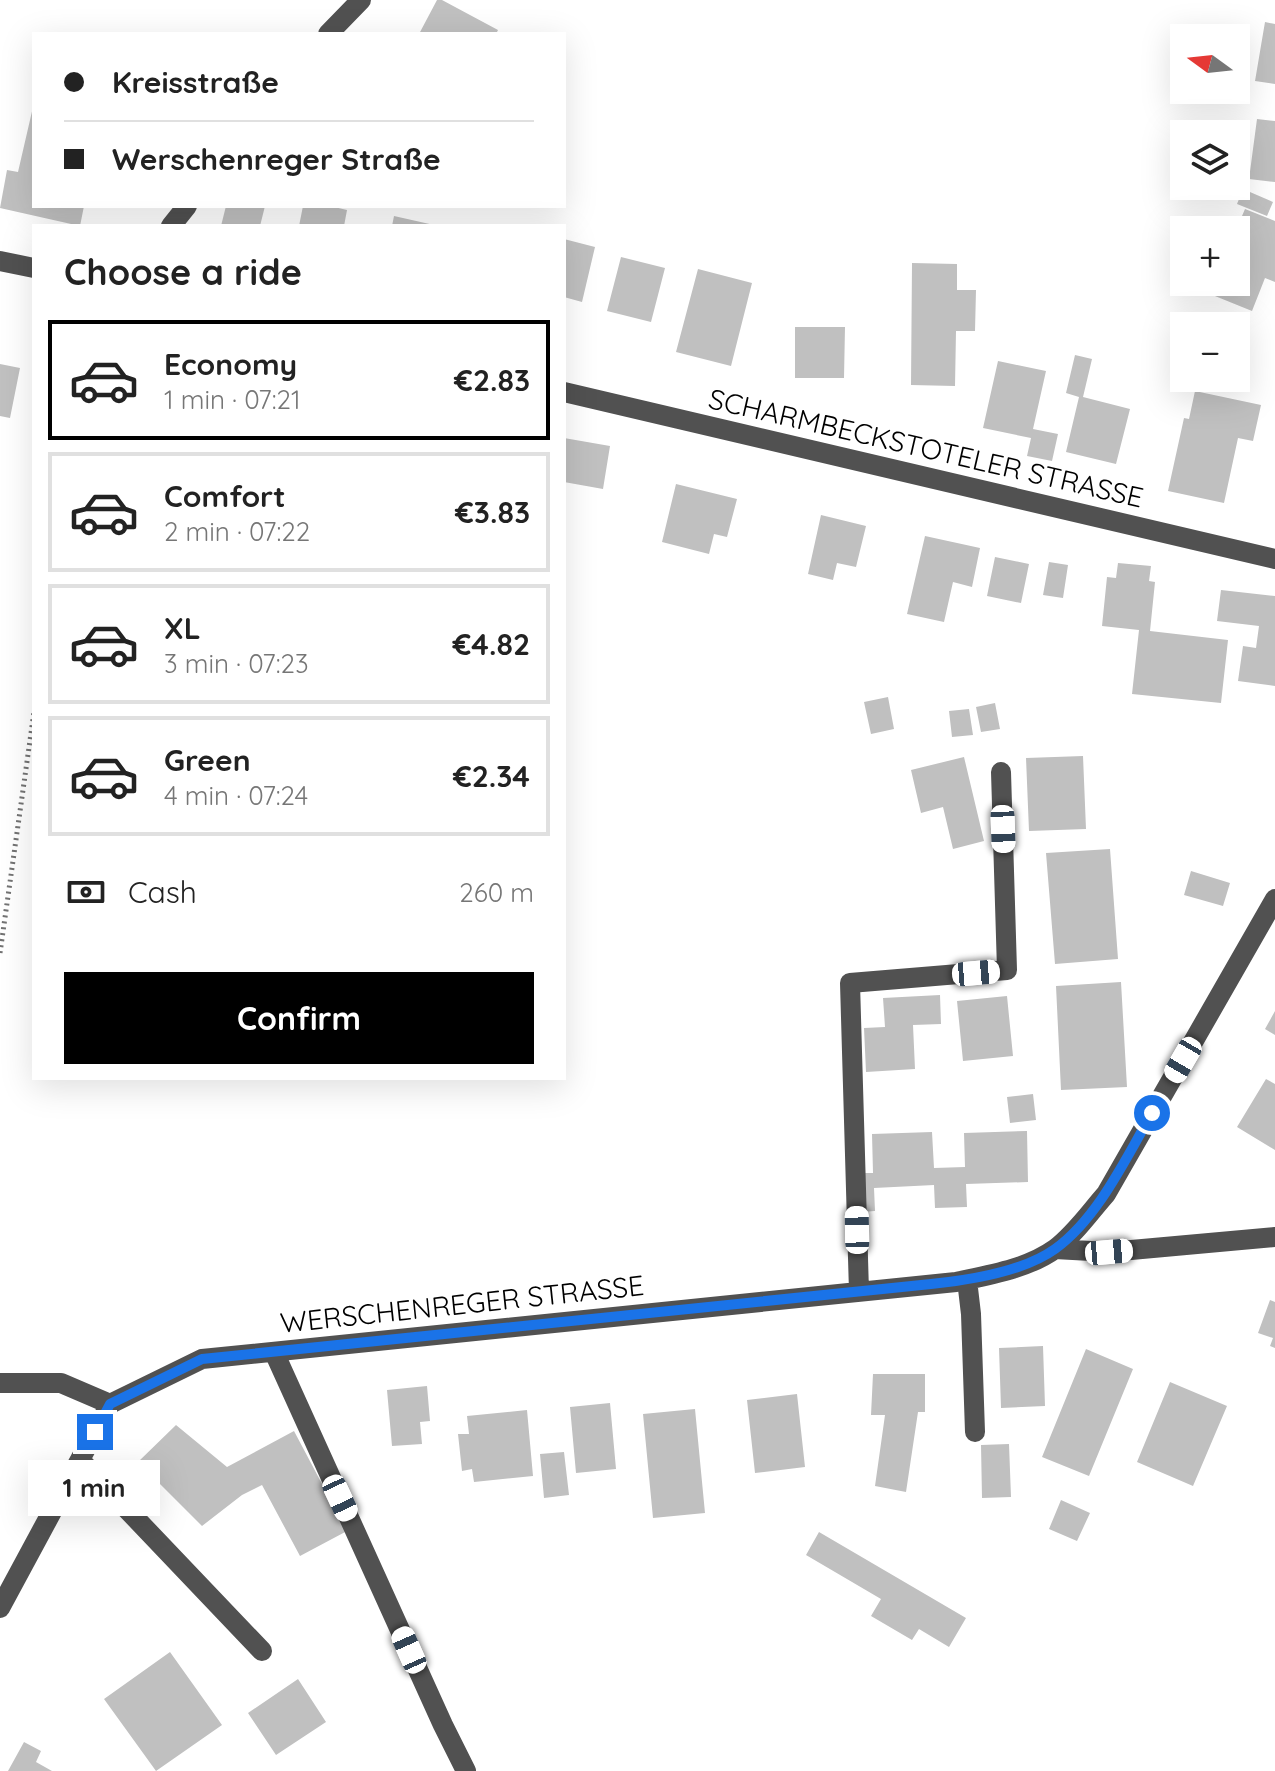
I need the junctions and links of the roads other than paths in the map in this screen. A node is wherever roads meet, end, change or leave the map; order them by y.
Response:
1 (361, 0) edge
2 (330, 32) edge
3 (185, 208) edge
4 (173, 224) edge
5 (0, 261) edge
6 (32, 268) edge
7 (566, 392) edge
8 (1275, 559) edge
9 (1001, 772) dead end
10 (1275, 899) edge
11 (1275, 1237) edge
12 (1055, 1249) junction
13 (967, 1280) junction
14 (859, 1292) junction
15 (274, 1352) junction
16 (0, 1383) edge
17 (110, 1404) junction
18 (975, 1432) dead end
19 (80, 1460) junction
20 (0, 1608) edge
21 (262, 1651) dead end
22 (466, 1771) edge

1 - 2 street
3 - 4 street
5 - 6 street
7 - 8 street, SCHARMBECKSTOTELER STRASSE
9 - 14 street
10 - 12 street
11 - 12 street
12 - 13 street, WERSCHENREGER STRASSE
13 - 14 street, WERSCHENREGER STRASSE
13 - 18 street
14 - 15 street, WERSCHENREGER STRASSE
15 - 17 street, WERSCHENREGER STRASSE
15 - 22 street
16 - 17 street
17 - 19 street
19 - 20 street
19 - 21 street

